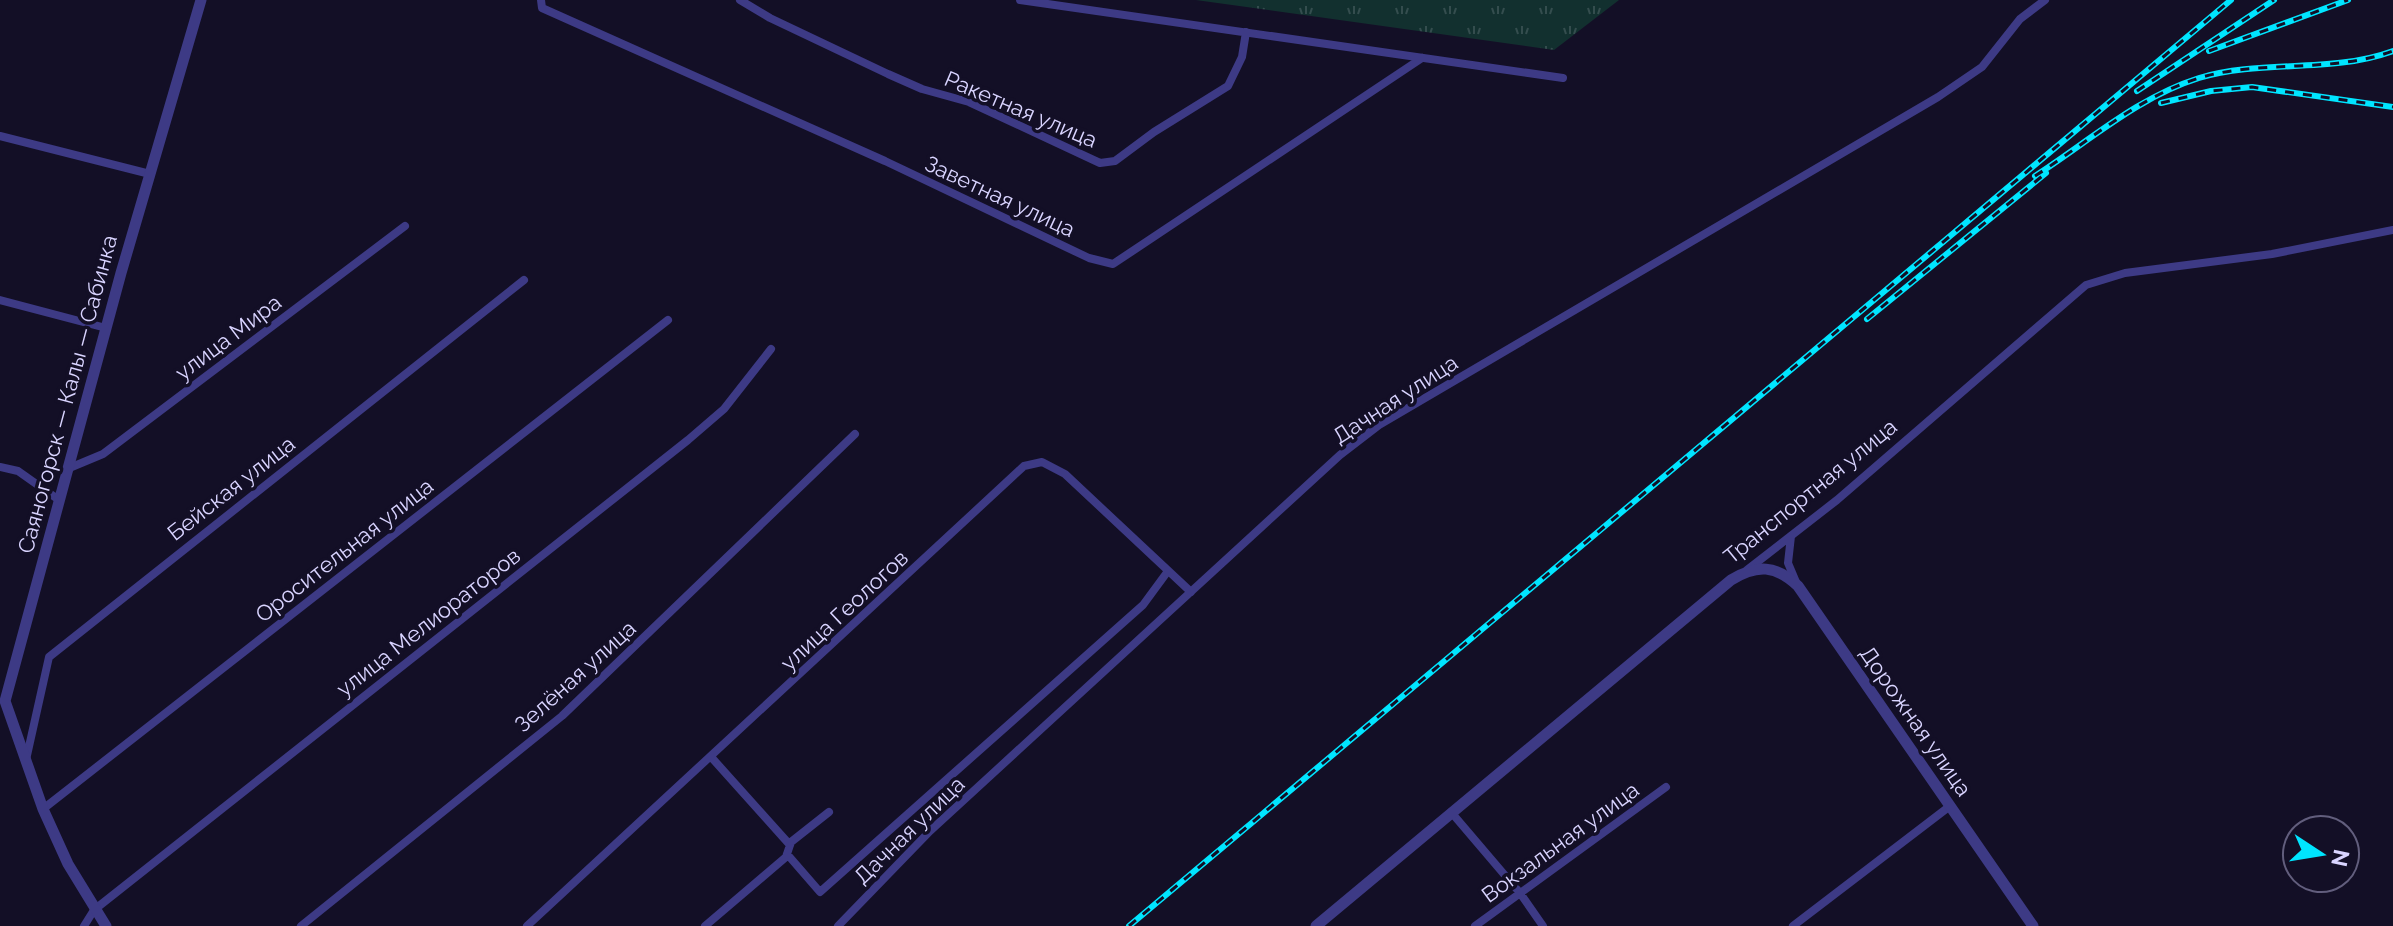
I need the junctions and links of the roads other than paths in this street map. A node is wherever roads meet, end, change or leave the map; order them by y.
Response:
1 (201, 0) edge
2 (541, 0) edge
3 (740, 0) edge
4 (1020, 0) edge
5 (2045, 0) edge
6 (1246, 32) junction
7 (1422, 58) junction
8 (1563, 78) dead end
9 (0, 136) edge
10 (150, 174) junction
11 (405, 226) dead end
12 (2393, 230) edge
13 (524, 280) dead end
14 (0, 300) edge
15 (668, 320) dead end
16 (106, 328) junction
17 (771, 349) dead end
18 (855, 434) dead end
19 (0, 467) edge
20 (67, 469) junction
21 (59, 500) junction
22 (1791, 536) junction
23 (1168, 571) junction
24 (1746, 571) junction
25 (1798, 586) junction
26 (1191, 592) junction
27 (5, 701) junction
28 (0, 715) edge
29 (712, 758) junction
30 (25, 765) junction
31 (1666, 787) dead end
32 (1950, 806) junction
33 (43, 809) junction
34 (829, 812) dead end
35 (1451, 812) junction
36 (789, 850) junction
37 (1520, 893) junction
38 (94, 910) junction
39 (84, 926) edge
40 (106, 926) edge
41 (301, 926) edge
42 (527, 926) edge
43 (705, 926) edge
44 (838, 926) edge
45 (1316, 926) edge
46 (1475, 926) edge
47 (1543, 926) edge
48 (1793, 926) edge
49 (2033, 926) edge

1 - 10 street, Саяногорск — Калы — Сабинка
2 - 7 street, Заветная улица
3 - 6 street, Ракетная улица
4 - 6 street
5 - 26 street, Дачная улица
6 - 7 street
7 - 8 street
9 - 10 street
10 - 16 street, Саяногорск — Калы — Сабинка
11 - 20 street, улица Мира
12 - 22 street, Транспортная улица
13 - 30 street, Бейская улица
14 - 16 street
15 - 33 street, Оросительная улица
16 - 20 street, Саяногорск — Калы — Сабинка
17 - 38 street, улица Мелиораторов
18 - 41 street, Зелёная улица
19 - 21 street
20 - 21 street, Саяногорск — Калы — Сабинка
21 - 27 street, Саяногорск — Калы — Сабинка
22 - 24 street, Транспортная улица
22 - 25 street
23 - 26 street, улица Геологов
23 - 29 street, улица Геологов
23 - 36 street
24 - 25 street
24 - 35 street, Транспортная улица
25 - 32 street, Дорожная улица
26 - 44 street, Дачная улица
27 - 28 street
27 - 30 street
29 - 36 street
29 - 42 street, улица Геологов
30 - 33 street
31 - 37 street, Вокзальная улица
32 - 48 street
32 - 49 street, Дорожная улица
33 - 38 street
34 - 36 street
35 - 37 street
35 - 45 street, Транспортная улица
36 - 43 street
37 - 46 street, Вокзальная улица
37 - 47 street
38 - 39 street, улица Мелиораторов
38 - 40 street

